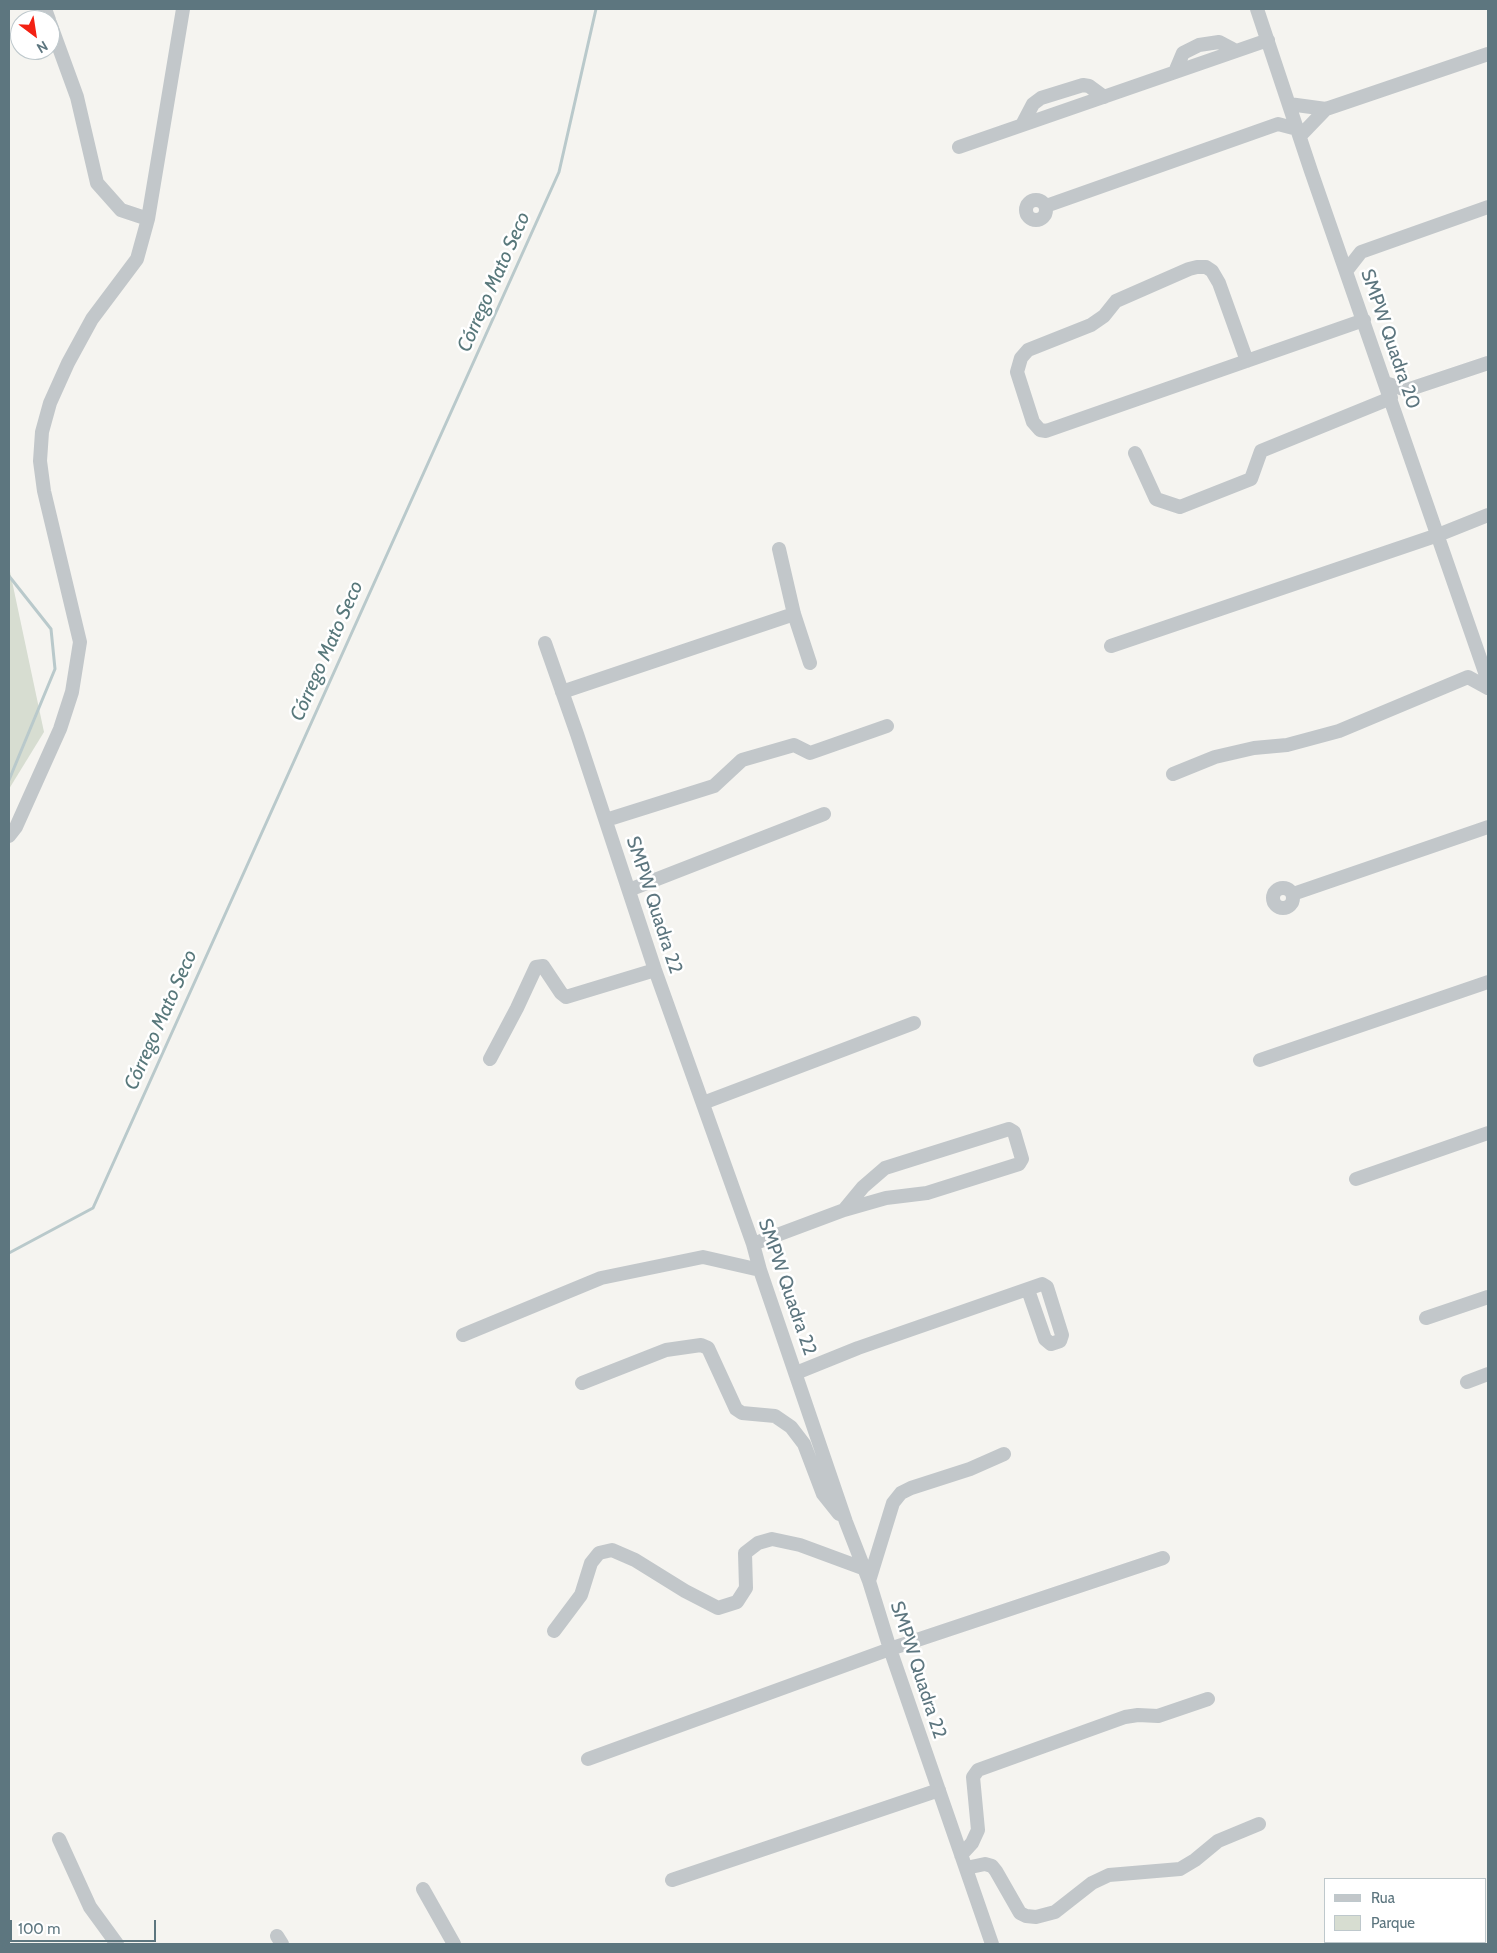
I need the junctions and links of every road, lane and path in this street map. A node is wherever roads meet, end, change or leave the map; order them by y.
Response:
1 (183, 9) edge
2 (1257, 9) edge
3 (1268, 40) junction
4 (60, 49) edge
5 (1488, 54) edge
6 (1104, 97) junction
7 (1306, 106) junction
8 (1290, 107) junction
9 (1326, 109) junction
10 (1312, 123) junction
11 (1278, 124) junction
12 (1022, 125) junction
13 (1298, 132) junction
14 (959, 147) dead end
15 (1046, 206) dead end
16 (1488, 207) edge
17 (148, 219) junction
18 (1338, 245) junction
19 (1361, 252) junction
20 (1347, 270) junction
21 (1364, 320) junction
22 (1247, 361) junction
23 (1488, 363) edge
24 (1385, 383) junction
25 (1408, 390) junction
26 (1392, 403) junction
27 (1135, 453) dead end
28 (1488, 516) edge
29 (1438, 534) junction
30 (779, 549) dead end
31 (794, 614) junction
32 (545, 643) dead end
33 (1111, 646) dead end
34 (1484, 660) edge
35 (810, 664) dead end
36 (1468, 678) junction
37 (1488, 681) edge
38 (1488, 688) edge
39 (562, 692) junction
40 (888, 726) dead end
41 (1173, 774) dead end
42 (824, 814) dead end
43 (606, 820) junction
44 (1488, 827) edge
45 (9, 836) edge
46 (630, 890) junction
47 (1293, 894) dead end
48 (655, 970) junction
49 (1488, 982) edge
50 (914, 1024) dead end
51 (490, 1059) dead end
52 (1260, 1060) dead end
53 (703, 1103) junction
54 (1488, 1133) edge
55 (1356, 1179) dead end
56 (844, 1210) junction
57 (753, 1244) junction
58 (760, 1270) junction
59 (1028, 1290) junction
60 (1488, 1297) edge
61 (1050, 1298) junction
62 (1033, 1305) junction
63 (1426, 1318) dead end
64 (463, 1335) dead end
65 (796, 1373) junction
66 (1488, 1374) edge
67 (1467, 1382) dead end
68 (582, 1383) dead end
69 (1004, 1454) dead end
70 (846, 1522) junction
71 (1163, 1558) dead end
72 (867, 1575) junction
73 (554, 1631) dead end
74 (890, 1649) junction
75 (1208, 1699) dead end
76 (588, 1759) dead end
77 (939, 1790) junction
78 (1259, 1824) dead end
79 (59, 1839) dead end
80 (964, 1862) junction
81 (672, 1880) dead end
82 (423, 1889) dead end
83 (117, 1944) edge
84 (454, 1944) edge
85 (992, 1944) edge

1 - 17 street
2 - 3 street, SMPW Quadra 20
3 - 6 street
3 - 8 street, SMPW Quadra 20
4 - 17 street
5 - 9 street
6 - 12 street
6 - 12 street
7 - 8 street
7 - 9 street
7 - 10 street
8 - 11 street
8 - 13 street, SMPW Quadra 20
9 - 10 street
10 - 13 street
11 - 13 street
11 - 15 street
12 - 14 street
13 - 18 street, SMPW Quadra 20
16 - 19 street
17 - 45 street
18 - 19 street
18 - 20 street, SMPW Quadra 20
19 - 20 street
20 - 21 street, SMPW Quadra 20
21 - 22 street
21 - 24 street, SMPW Quadra 20
22 - 22 street
23 - 25 street
24 - 25 street
24 - 26 street, SMPW Quadra 20
25 - 26 street
26 - 27 street
26 - 29 street, SMPW Quadra 20
28 - 29 street
29 - 33 street
29 - 34 street, SMPW Quadra 20
30 - 31 street
31 - 35 street
31 - 39 street
32 - 39 street, SMPW Quadra 22
34 - 36 street
34 - 37 street, SMPW Quadra 20
36 - 38 street
36 - 41 street
39 - 43 street, SMPW Quadra 22
40 - 43 street
42 - 46 street
43 - 46 street, SMPW Quadra 22
44 - 47 street
46 - 48 street, SMPW Quadra 22
48 - 51 street
48 - 53 street, SMPW Quadra 22
49 - 52 street
50 - 53 street
53 - 57 street, SMPW Quadra 22
54 - 55 street
56 - 56 street
56 - 57 street
57 - 58 street, SMPW Quadra 22
58 - 64 street
58 - 65 street, SMPW Quadra 22
59 - 61 street
59 - 62 street
59 - 65 street
60 - 63 street
61 - 62 street
61 - 62 street
65 - 70 street, SMPW Quadra 22
66 - 67 street
68 - 70 street
69 - 72 street
70 - 72 street, SMPW Quadra 22
71 - 74 street
72 - 73 street
72 - 74 street, SMPW Quadra 22
74 - 76 street
74 - 77 street, SMPW Quadra 22
75 - 80 street
77 - 80 street, SMPW Quadra 22
77 - 81 street
78 - 80 street
79 - 83 street
80 - 85 street, SMPW Quadra 22
82 - 84 street

